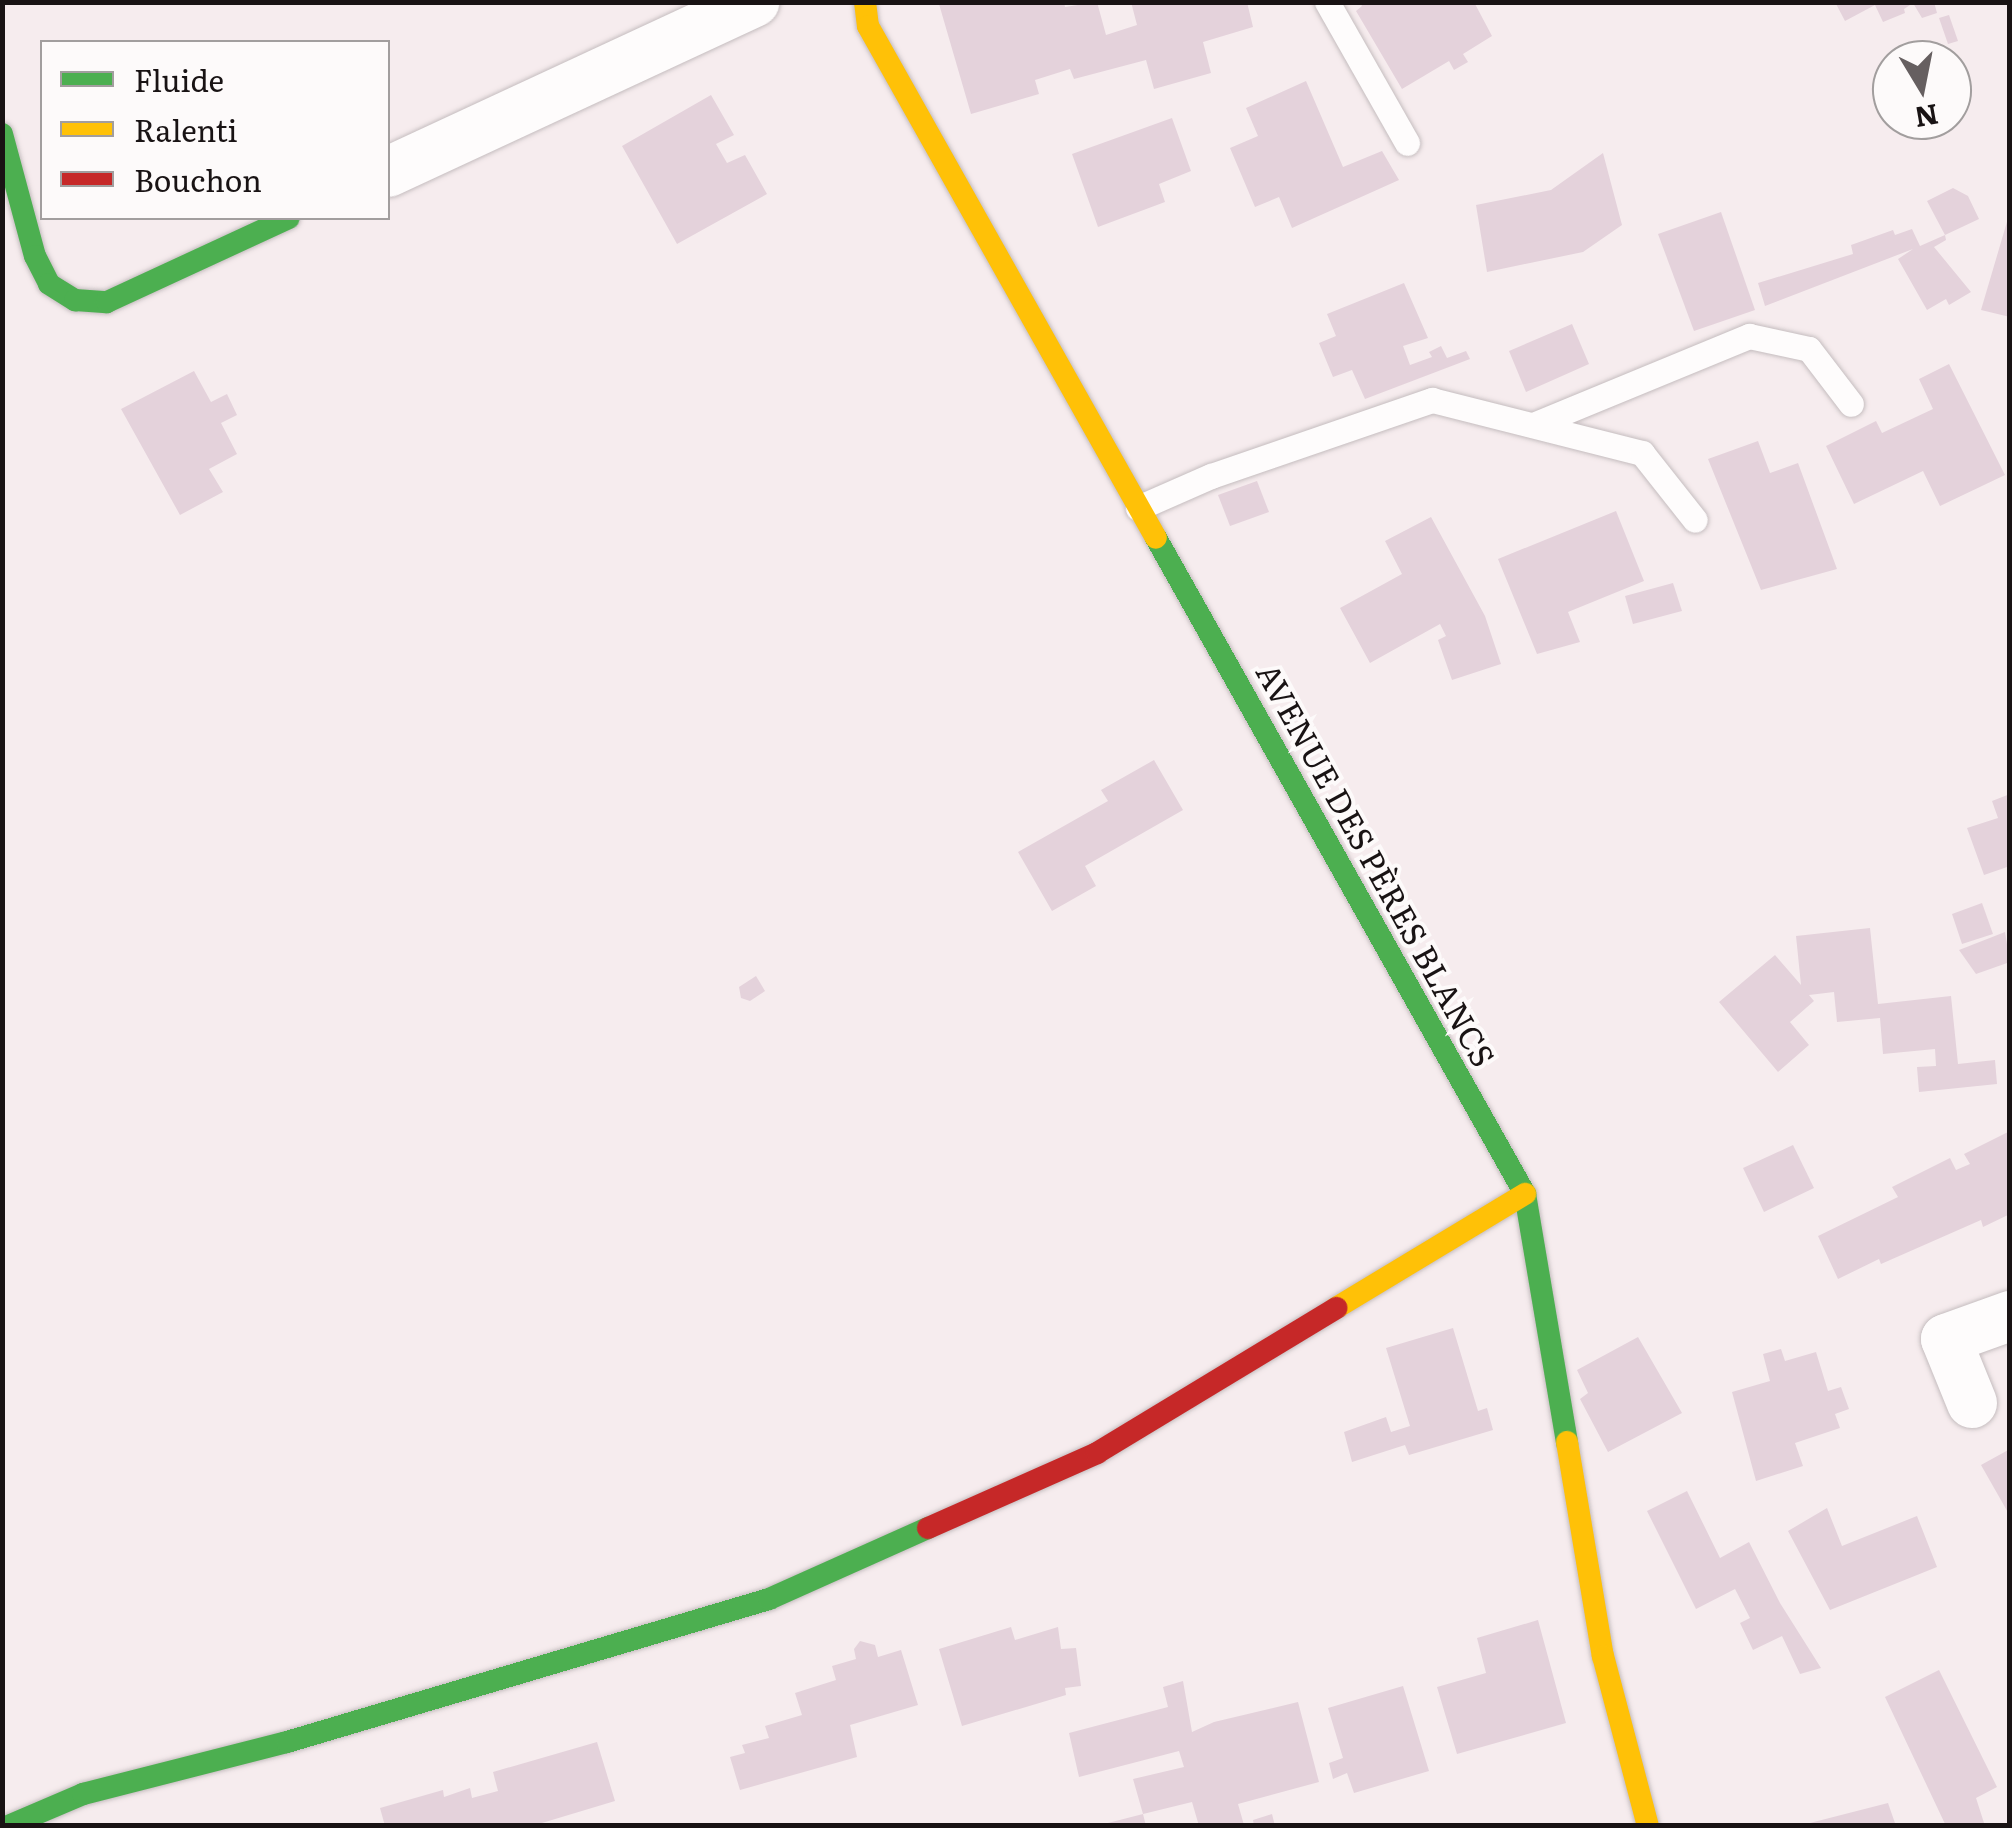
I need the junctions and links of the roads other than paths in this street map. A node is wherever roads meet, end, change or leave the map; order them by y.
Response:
1 (754, 2) edge
2 (865, 2) edge
3 (1327, 2) edge
4 (2, 134) edge
5 (1408, 143) dead end
6 (390, 171) edge
7 (284, 220) edge
8 (1851, 404) dead end
9 (1533, 424) junction
10 (1138, 508) junction
11 (1695, 520) dead end
12 (1525, 1194) junction
13 (2010, 1316) edge
14 (1972, 1403) dead end
15 (8, 1826) edge
16 (1648, 1826) edge

1 - 6 street
2 - 10 street, AVENUE DES PÈRES BLANCS
3 - 5 lane
4 - 7 street
8 - 9 lane
9 - 10 lane
9 - 11 lane
10 - 12 street, AVENUE DES PÈRES BLANCS
12 - 15 street
12 - 16 street, AVENUE DES PÈRES BLANCS
13 - 14 street

